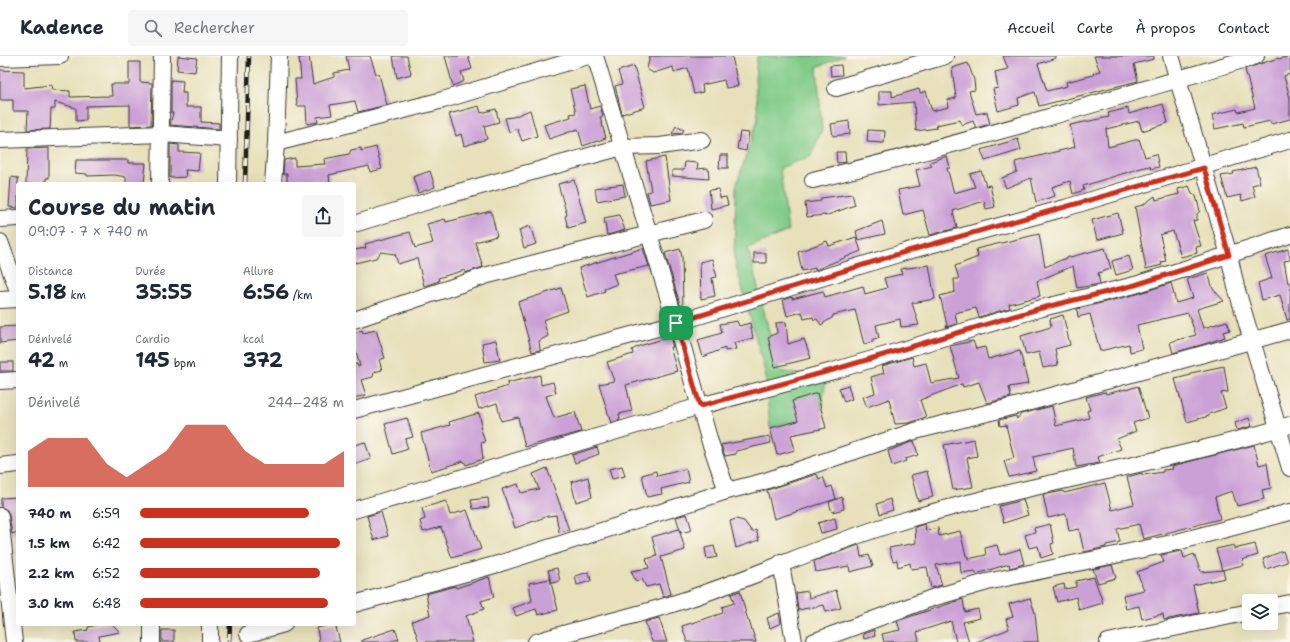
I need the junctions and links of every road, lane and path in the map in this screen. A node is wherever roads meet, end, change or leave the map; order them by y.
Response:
1 (60, 56) edge
2 (162, 56) edge
3 (230, 56) edge
4 (278, 56) edge
5 (588, 56) edge
6 (595, 56) edge
7 (945, 56) edge
8 (1171, 56) edge
9 (1256, 56) edge
10 (0, 58) edge
11 (1178, 79) junction
12 (836, 88) dead end
13 (162, 134) junction
14 (229, 139) junction
15 (0, 140) edge
16 (702, 140) dead end
17 (1290, 140) edge
18 (276, 143) junction
19 (622, 147) junction
20 (1204, 168) junction
21 (813, 180) dead end
22 (160, 182) edge
23 (228, 182) edge
24 (273, 182) edge
25 (0, 218) edge
26 (16, 218) edge
27 (704, 220) dead end
28 (356, 223) edge
29 (1290, 235) edge
30 (649, 236) junction
31 (0, 242) edge
32 (1229, 255) junction
33 (16, 286) edge
34 (0, 300) edge
35 (16, 300) edge
36 (356, 319) edge
37 (676, 323) junction
38 (1290, 330) edge
39 (1253, 341) junction
40 (16, 380) edge
41 (0, 382) edge
42 (700, 406) junction
43 (356, 409) edge
44 (1284, 427) edge
45 (16, 464) edge
46 (0, 466) edge
47 (1290, 468) edge
48 (727, 491) junction
49 (356, 509) edge
50 (1290, 512) edge
51 (0, 516) edge
52 (7, 546) edge
53 (781, 563) junction
54 (356, 603) edge
55 (1290, 603) edge
56 (1278, 606) edge
57 (1242, 613) edge
58 (13, 625) edge
59 (152, 626) edge
60 (210, 626) edge
61 (276, 626) edge
62 (248, 633) edge
63 (14, 642) edge
64 (152, 642) edge
65 (210, 642) edge
66 (536, 642) edge
67 (794, 642) edge
68 (813, 642) edge
69 (1108, 642) edge

1 - 10 street
2 - 13 street
3 - 14 street
4 - 18 street
5 - 18 street
6 - 19 street
7 - 12 street
8 - 11 street
9 - 11 street
11 - 20 street
11 - 21 street
13 - 14 street
13 - 15 street
13 - 22 street
14 - 23 street
16 - 19 street
17 - 20 street
18 - 24 street
19 - 28 street
19 - 30 street
20 - 32 street
20 - 37 street
25 - 26 street
27 - 30 street
29 - 32 street
30 - 36 street
30 - 37 street
31 - 33 street
32 - 39 street
32 - 42 street
34 - 35 street
37 - 42 street
37 - 43 street
38 - 39 street
39 - 44 street
39 - 48 street
40 - 41 street
42 - 48 street
42 - 49 street
44 - 47 street
44 - 53 street
45 - 46 street
48 - 54 street
50 - 68 street
51 - 52 street
52 - 58 street
53 - 66 street
53 - 67 street
55 - 56 street
57 - 69 street
58 - 63 street
59 - 64 street
60 - 65 street
61 - 62 street

